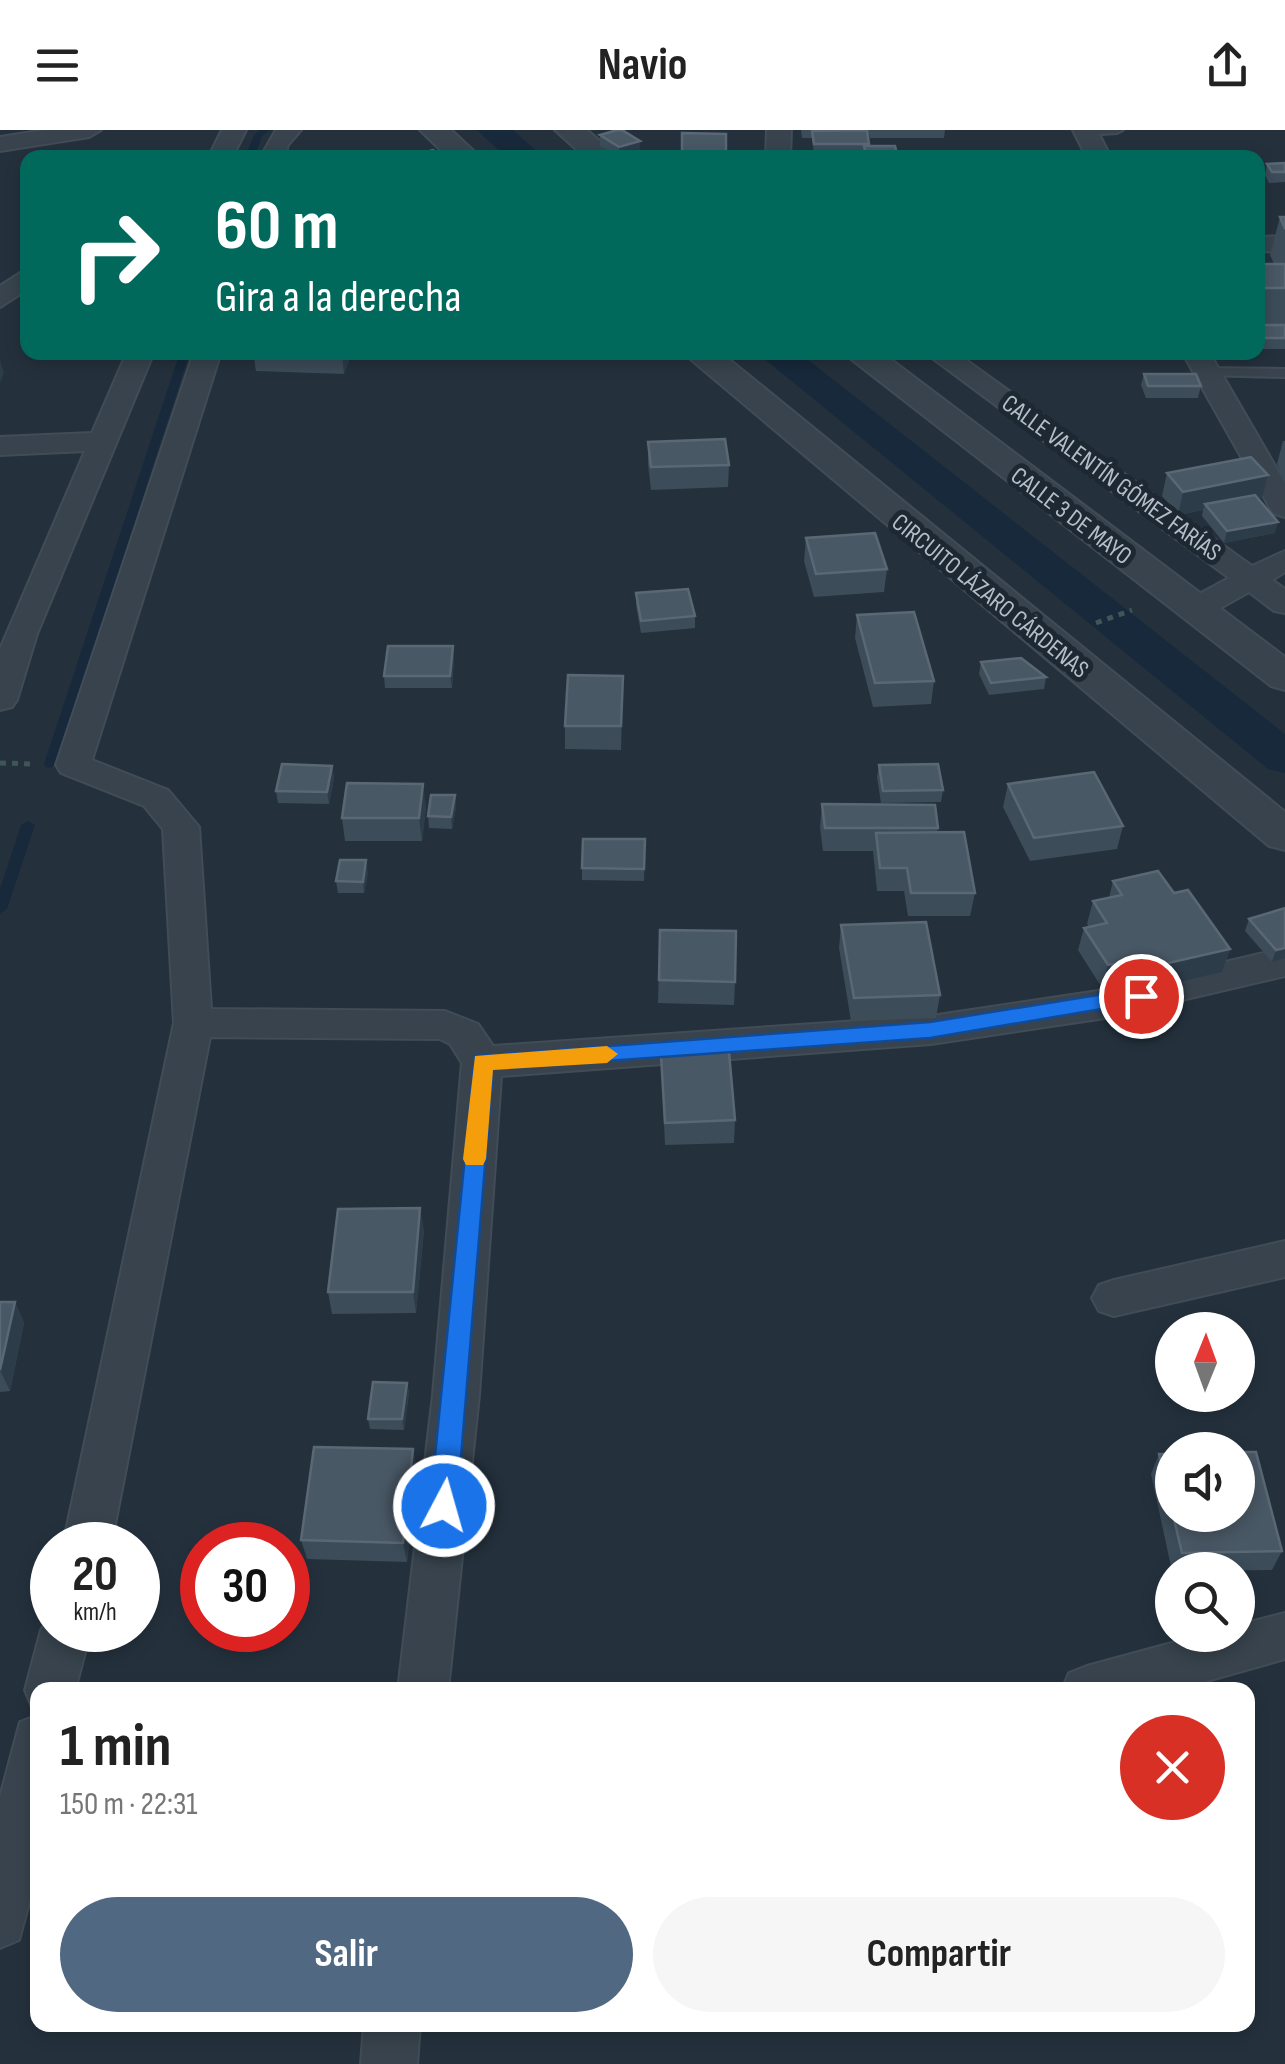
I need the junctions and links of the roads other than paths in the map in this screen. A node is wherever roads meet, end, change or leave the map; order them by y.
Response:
1 (289, 130) edge
2 (434, 130) edge
3 (569, 130) edge
4 (1117, 130) edge
5 (1085, 131) edge
6 (104, 135) edge
7 (0, 144) edge
8 (275, 150) edge
9 (458, 150) edge
10 (595, 150) edge
11 (20, 283) edge
12 (0, 299) edge
13 (138, 360) edge
14 (205, 360) edge
15 (709, 360) edge
16 (870, 360) edge
17 (948, 360) edge
18 (1200, 362) edge
19 (1285, 373) edge
20 (105, 441) junction
21 (0, 446) edge
22 (1285, 508) edge
23 (1285, 560) edge
24 (1254, 579) junction
25 (1285, 604) edge
26 (1195, 609) junction
27 (11, 635) edge
28 (1285, 677) edge
29 (0, 700) edge
30 (1285, 835) edge
31 (1285, 962) edge
32 (193, 1024) junction
33 (482, 1062) junction
34 (1285, 1258) edge
35 (1114, 1298) dead end
36 (92, 1522) edge
37 (1285, 1636) edge
38 (60, 1652) edge
39 (52, 1682) edge
40 (424, 1682) edge
41 (1117, 1682) edge
42 (30, 1786) edge
43 (0, 1921) edge
44 (391, 2032) edge
45 (388, 2064) edge

1 - 8 street
2 - 9 street
3 - 10 street
4 - 5 lane
6 - 7 street
11 - 12 street
13 - 20 street
14 - 32 street
15 - 30 street, CIRCUITO LÁZARO CÁRDENAS
16 - 26 street, CALLE 3 DE MAYO
17 - 24 street, CALLE VALENTÍN GÓMEZ FARÍAS
18 - 19 lane
18 - 22 street
20 - 21 street
20 - 27 street
23 - 24 street
24 - 25 street, CALLE VALENTÍN GÓMEZ FARÍAS
24 - 26 street
26 - 28 street, CALLE 3 DE MAYO
27 - 29 street
31 - 33 street
32 - 33 street
32 - 36 street
33 - 40 street
34 - 35 street
37 - 41 street
38 - 39 street
42 - 43 street
44 - 45 street

